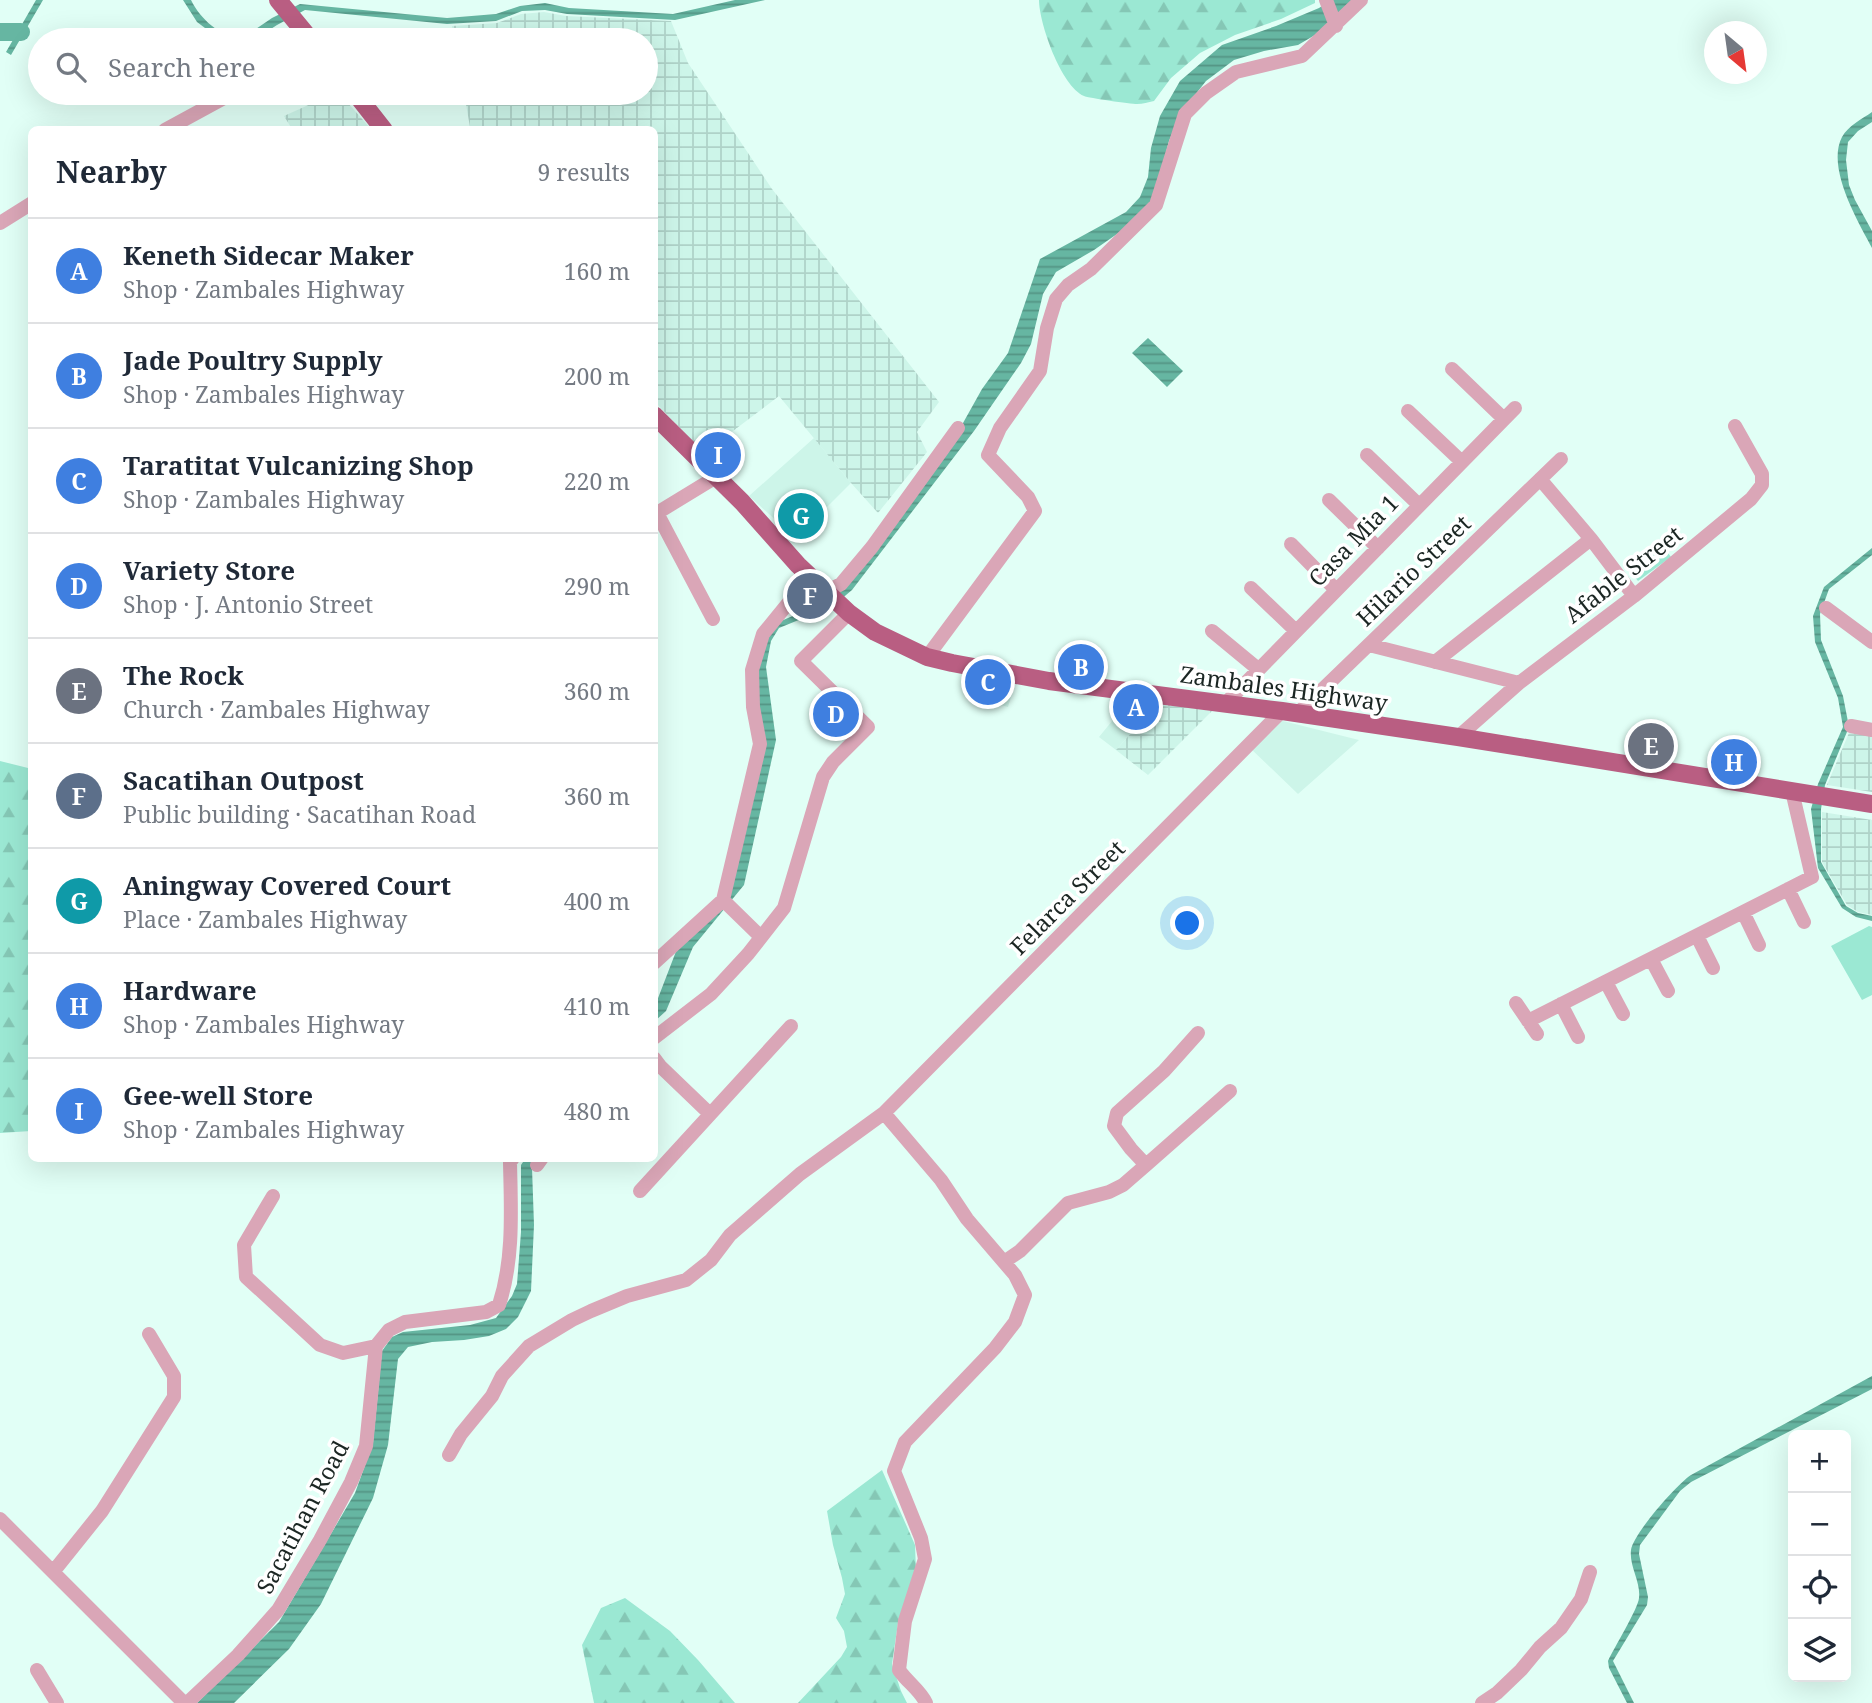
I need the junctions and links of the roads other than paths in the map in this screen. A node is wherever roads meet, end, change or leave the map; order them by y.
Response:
1 (1326, 0) edge
2 (1361, 0) edge
3 (285, 9) edge
4 (1336, 26) junction
5 (301, 28) edge
6 (211, 105) edge
7 (364, 105) edge
8 (171, 126) edge
9 (381, 126) edge
10 (28, 205) edge
11 (0, 223) edge
12 (1452, 369) dead end
13 (1515, 408) dead end
14 (1408, 411) dead end
15 (658, 419) edge
16 (1504, 419) junction
17 (1735, 426) dead end
18 (958, 428) dead end
19 (1367, 455) dead end
20 (1561, 459) dead end
21 (1462, 462) junction
22 (716, 477) junction
23 (1540, 479) junction
24 (1329, 500) dead end
25 (1419, 505) junction
26 (658, 512) edge
27 (658, 515) edge
28 (1591, 539) junction
29 (1291, 544) dead end
30 (1378, 548) junction
31 (823, 588) junction
32 (1251, 588) dead end
33 (1336, 590) junction
34 (1634, 596) junction
35 (1826, 608) dead end
36 (846, 610) junction
37 (713, 619) dead end
38 (1212, 631) dead end
39 (1296, 631) junction
40 (1872, 642) edge
41 (1369, 645) junction
42 (928, 657) junction
43 (1435, 662) junction
44 (1258, 669) junction
45 (1519, 683) junction
46 (1224, 704) junction
47 (1290, 713) junction
48 (1852, 726) dead end
49 (1872, 730) edge
50 (1458, 737) junction
51 (1792, 791) junction
52 (1872, 804) edge
53 (1788, 889) junction
54 (723, 900) junction
55 (1743, 912) junction
56 (1804, 922) dead end
57 (1697, 936) junction
58 (761, 937) junction
59 (1759, 945) dead end
60 (658, 959) edge
61 (1651, 959) junction
62 (1713, 968) dead end
63 (1606, 982) junction
64 (1668, 991) dead end
65 (1516, 1003) dead end
66 (1561, 1004) junction
67 (1623, 1014) dead end
68 (1528, 1021) junction
69 (791, 1026) dead end
70 (1198, 1033) dead end
71 (1537, 1034) dead end
72 (658, 1035) edge
73 (1578, 1037) dead end
74 (658, 1063) edge
75 (1230, 1091) dead end
76 (884, 1113) junction
77 (710, 1114) junction
78 (1130, 1149) junction
79 (510, 1162) edge
80 (1146, 1165) junction
81 (1129, 1180) junction
82 (640, 1191) dead end
83 (273, 1196) dead end
84 (1004, 1262) junction
85 (149, 1334) dead end
86 (376, 1346) junction
87 (449, 1455) dead end
88 (0, 1519) edge
89 (53, 1572) junction
90 (1590, 1572) dead end
91 (37, 1670) dead end
92 (57, 1703) edge
93 (185, 1703) edge
94 (926, 1703) edge
95 (1482, 1703) edge

1 - 4 street
2 - 4 street
3 - 5 main road
4 - 42 street
6 - 8 street
7 - 9 main road
10 - 11 street
12 - 16 street
13 - 16 street, Casa Mia 1
14 - 21 street
15 - 22 main road, Zambales Highway
16 - 21 street, Casa Mia 1
17 - 34 street, Afable Street
18 - 31 street
19 - 25 street
20 - 23 street, Hilario Street
21 - 25 street, Casa Mia 1
22 - 26 street
22 - 31 main road, Zambales Highway
23 - 28 street
23 - 41 street, Hilario Street
24 - 30 street
25 - 30 street, Casa Mia 1
27 - 37 street
28 - 34 street
28 - 43 street
29 - 33 street
30 - 33 street, Casa Mia 1
31 - 36 main road, Zambales Highway
31 - 54 street
32 - 39 street
33 - 39 street, Casa Mia 1
34 - 45 street, Afable Street
35 - 40 street
36 - 42 main road, Zambales Highway
36 - 58 street
38 - 44 street
39 - 44 street, Casa Mia 1
41 - 43 street
41 - 47 street, Hilario Street
42 - 46 main road, Zambales Highway
43 - 45 street
44 - 46 street, Casa Mia 1
45 - 50 street, Afable Street
46 - 47 main road, Zambales Highway
47 - 50 main road, Zambales Highway
47 - 76 street, Felarca Street
48 - 49 street
50 - 51 main road, Zambales Highway
51 - 52 main road, Zambales Highway
51 - 53 street
53 - 55 street
53 - 56 street
54 - 58 street
54 - 60 street
55 - 57 street
55 - 59 street
57 - 61 street
57 - 62 street
58 - 72 street
61 - 63 street
61 - 64 street
63 - 66 street
63 - 67 street
65 - 68 street
66 - 68 street
66 - 73 street
68 - 71 street
69 - 77 street
70 - 78 street
74 - 77 street
75 - 80 street
76 - 84 street
76 - 87 street, Felarca Street
77 - 82 street
78 - 80 street
78 - 81 street
79 - 86 street
80 - 81 street
81 - 84 street
83 - 86 street
84 - 94 street
85 - 89 street
86 - 93 street, Sacatihan Road
88 - 89 street
89 - 93 street
90 - 95 street
91 - 92 street

